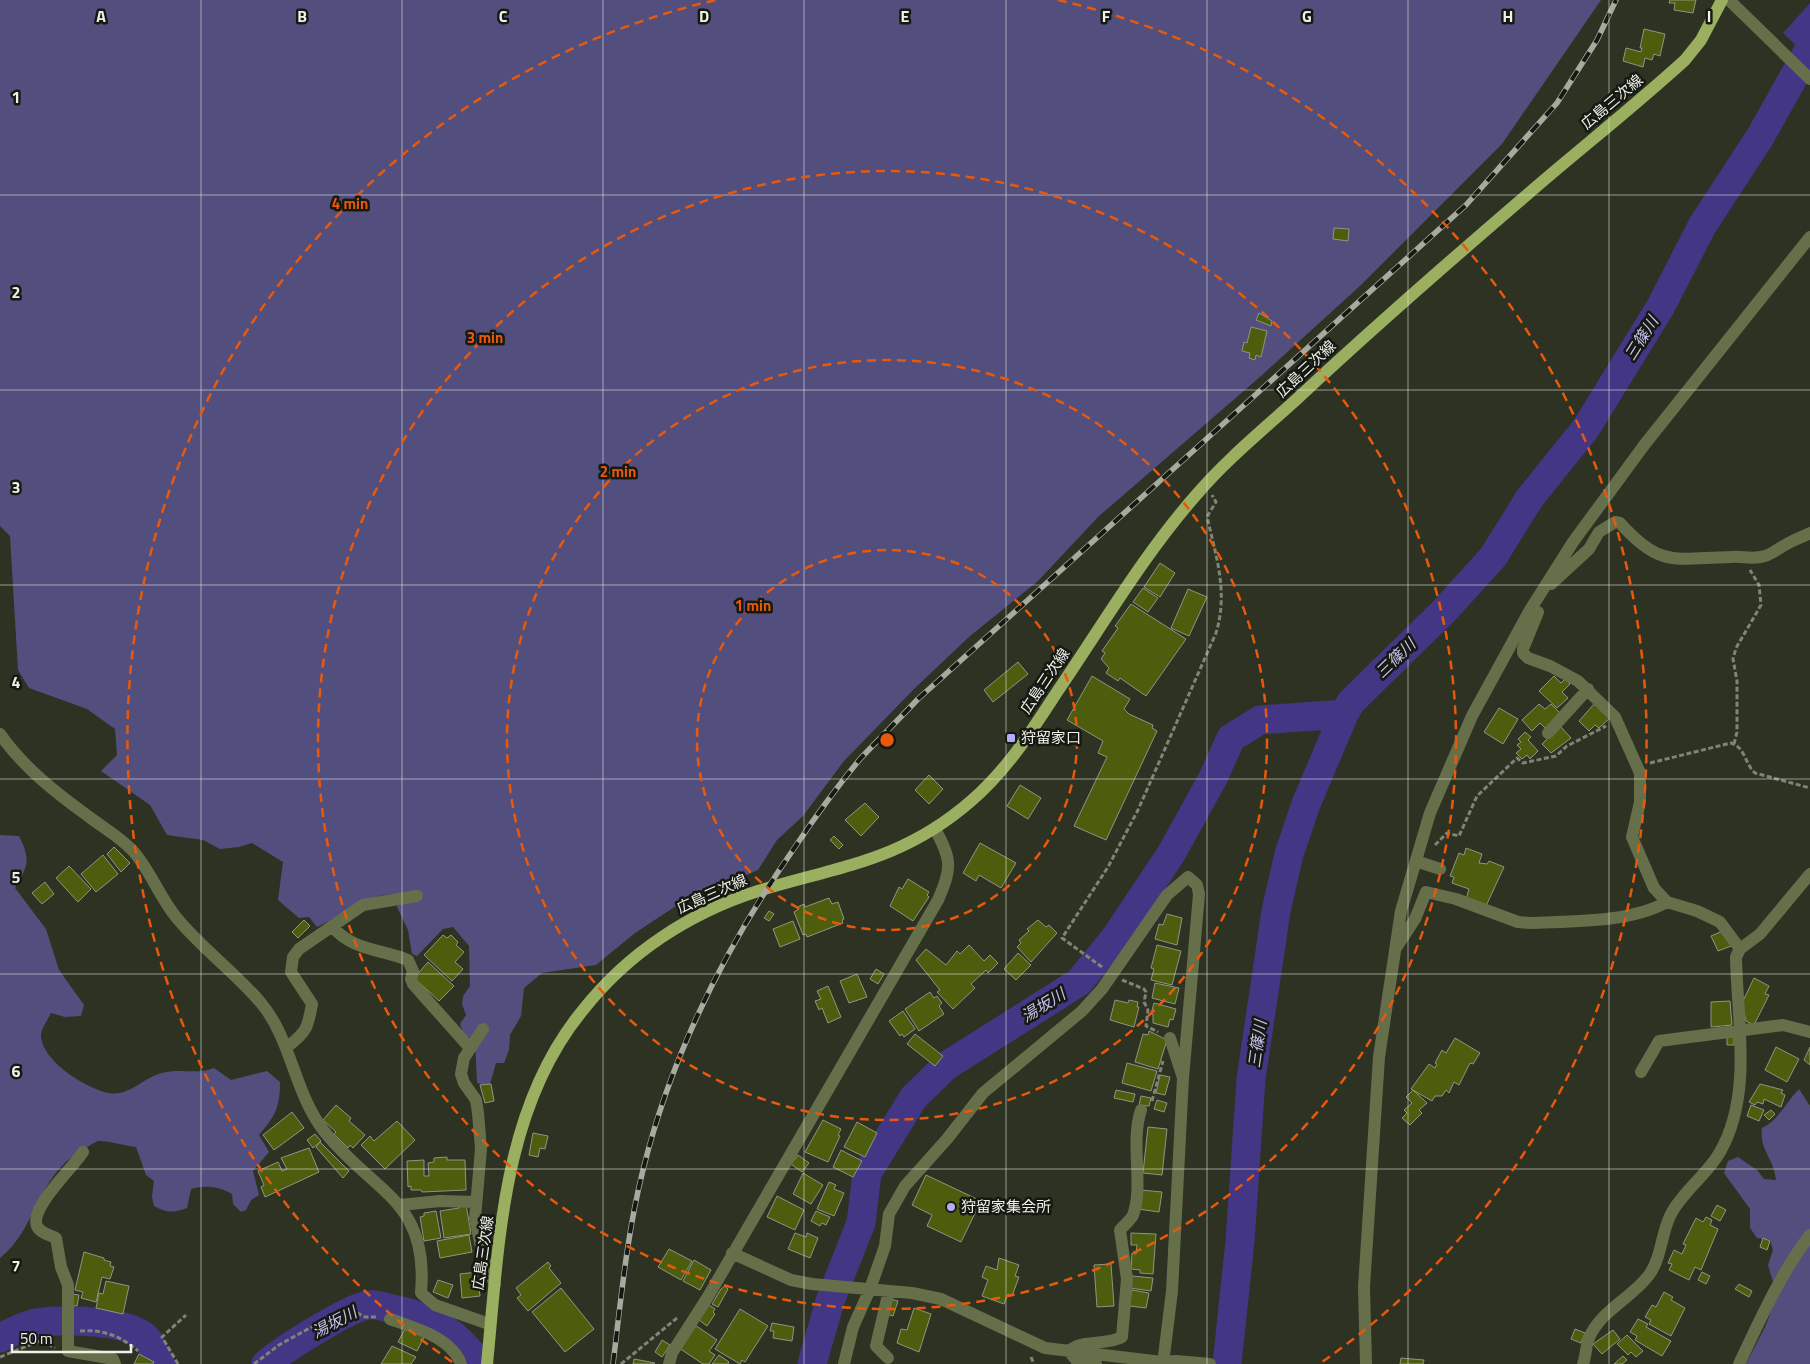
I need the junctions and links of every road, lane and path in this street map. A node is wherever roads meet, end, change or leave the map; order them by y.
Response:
1 (1722, 0) edge
2 (1729, 0) edge
3 (1810, 79) edge
4 (1810, 237) edge
5 (1207, 483) junction
6 (1810, 533) edge
7 (1745, 558) junction
8 (1544, 591) junction
9 (1588, 689) junction
10 (1618, 721) junction
11 (1548, 733) dead end
12 (0, 734) edge
13 (1734, 744) junction
14 (1638, 767) junction
15 (1810, 788) edge
16 (935, 829) junction
17 (1421, 862) junction
18 (1440, 869) dead end
19 (1810, 874) edge
20 (417, 896) dead end
21 (1667, 902) junction
22 (332, 926) junction
23 (1740, 949) junction
24 (1394, 950) junction
25 (1110, 973) junction
26 (483, 1029) dead end
27 (1741, 1029) junction
28 (1810, 1032) edge
29 (1170, 1038) junction
30 (287, 1046) junction
31 (470, 1048) junction
32 (1641, 1072) dead end
33 (1184, 1078) junction
34 (1142, 1110) joint
35 (83, 1152) dead end
36 (476, 1202) junction
37 (400, 1205) junction
38 (1810, 1235) edge
39 (732, 1253) junction
40 (495, 1284) junction
41 (867, 1288) junction
42 (889, 1291) junction
43 (682, 1314) dead end
44 (186, 1315) dead end
45 (390, 1319) joint
46 (489, 1324) junction
47 (67, 1332) junction
48 (1122, 1337) junction
49 (68, 1351) junction
50 (138, 1351) dead end
51 (1068, 1352) junction
52 (0, 1357) edge
53 (487, 1358) edge
54 (888, 1358) dead end
55 (1123, 1360) edge
56 (1162, 1363) edge
57 (114, 1364) edge
58 (178, 1364) edge
59 (254, 1364) edge
60 (461, 1364) edge
61 (621, 1364) edge
62 (669, 1364) edge
63 (844, 1364) edge
64 (1096, 1364) edge
65 (1210, 1364) edge
66 (1366, 1364) edge
67 (1583, 1364) edge
68 (1739, 1364) edge

1 - 5 main road, 広島三次線
2 - 3 street
4 - 8 street
5 - 16 main road, 広島三次線
5 - 25 path
6 - 7 street
7 - 8 street
7 - 13 path
8 - 9 street
8 - 17 street
9 - 10 street
9 - 11 street
10 - 14 street
10 - 17 path
12 - 30 street
13 - 14 path
13 - 15 path
14 - 21 street
16 - 39 street
16 - 40 main road, 広島三次線
17 - 18 street
17 - 24 street
19 - 23 street
20 - 22 street
21 - 23 street
21 - 24 street
22 - 30 street
22 - 31 street
23 - 27 street
24 - 66 street
25 - 29 path
25 - 33 street
25 - 41 street
26 - 31 street
27 - 28 street
27 - 32 street
27 - 67 street
29 - 33 street
29 - 34 path
30 - 37 street
31 - 36 street
33 - 56 street
34 - 48 street
35 - 47 street
36 - 37 street
36 - 40 street
37 - 46 street
38 - 68 street
39 - 41 street
39 - 62 street
40 - 46 main road, 広島三次線
41 - 42 street
41 - 63 street
42 - 51 street
42 - 54 street
43 - 61 path
44 - 58 path
45 - 59 path
45 - 60 street
46 - 53 main road, 広島三次線
47 - 49 street
47 - 50 path
48 - 51 street
48 - 55 street
49 - 52 path
49 - 57 street
51 - 55 street
51 - 64 street
55 - 56 street
56 - 65 street

